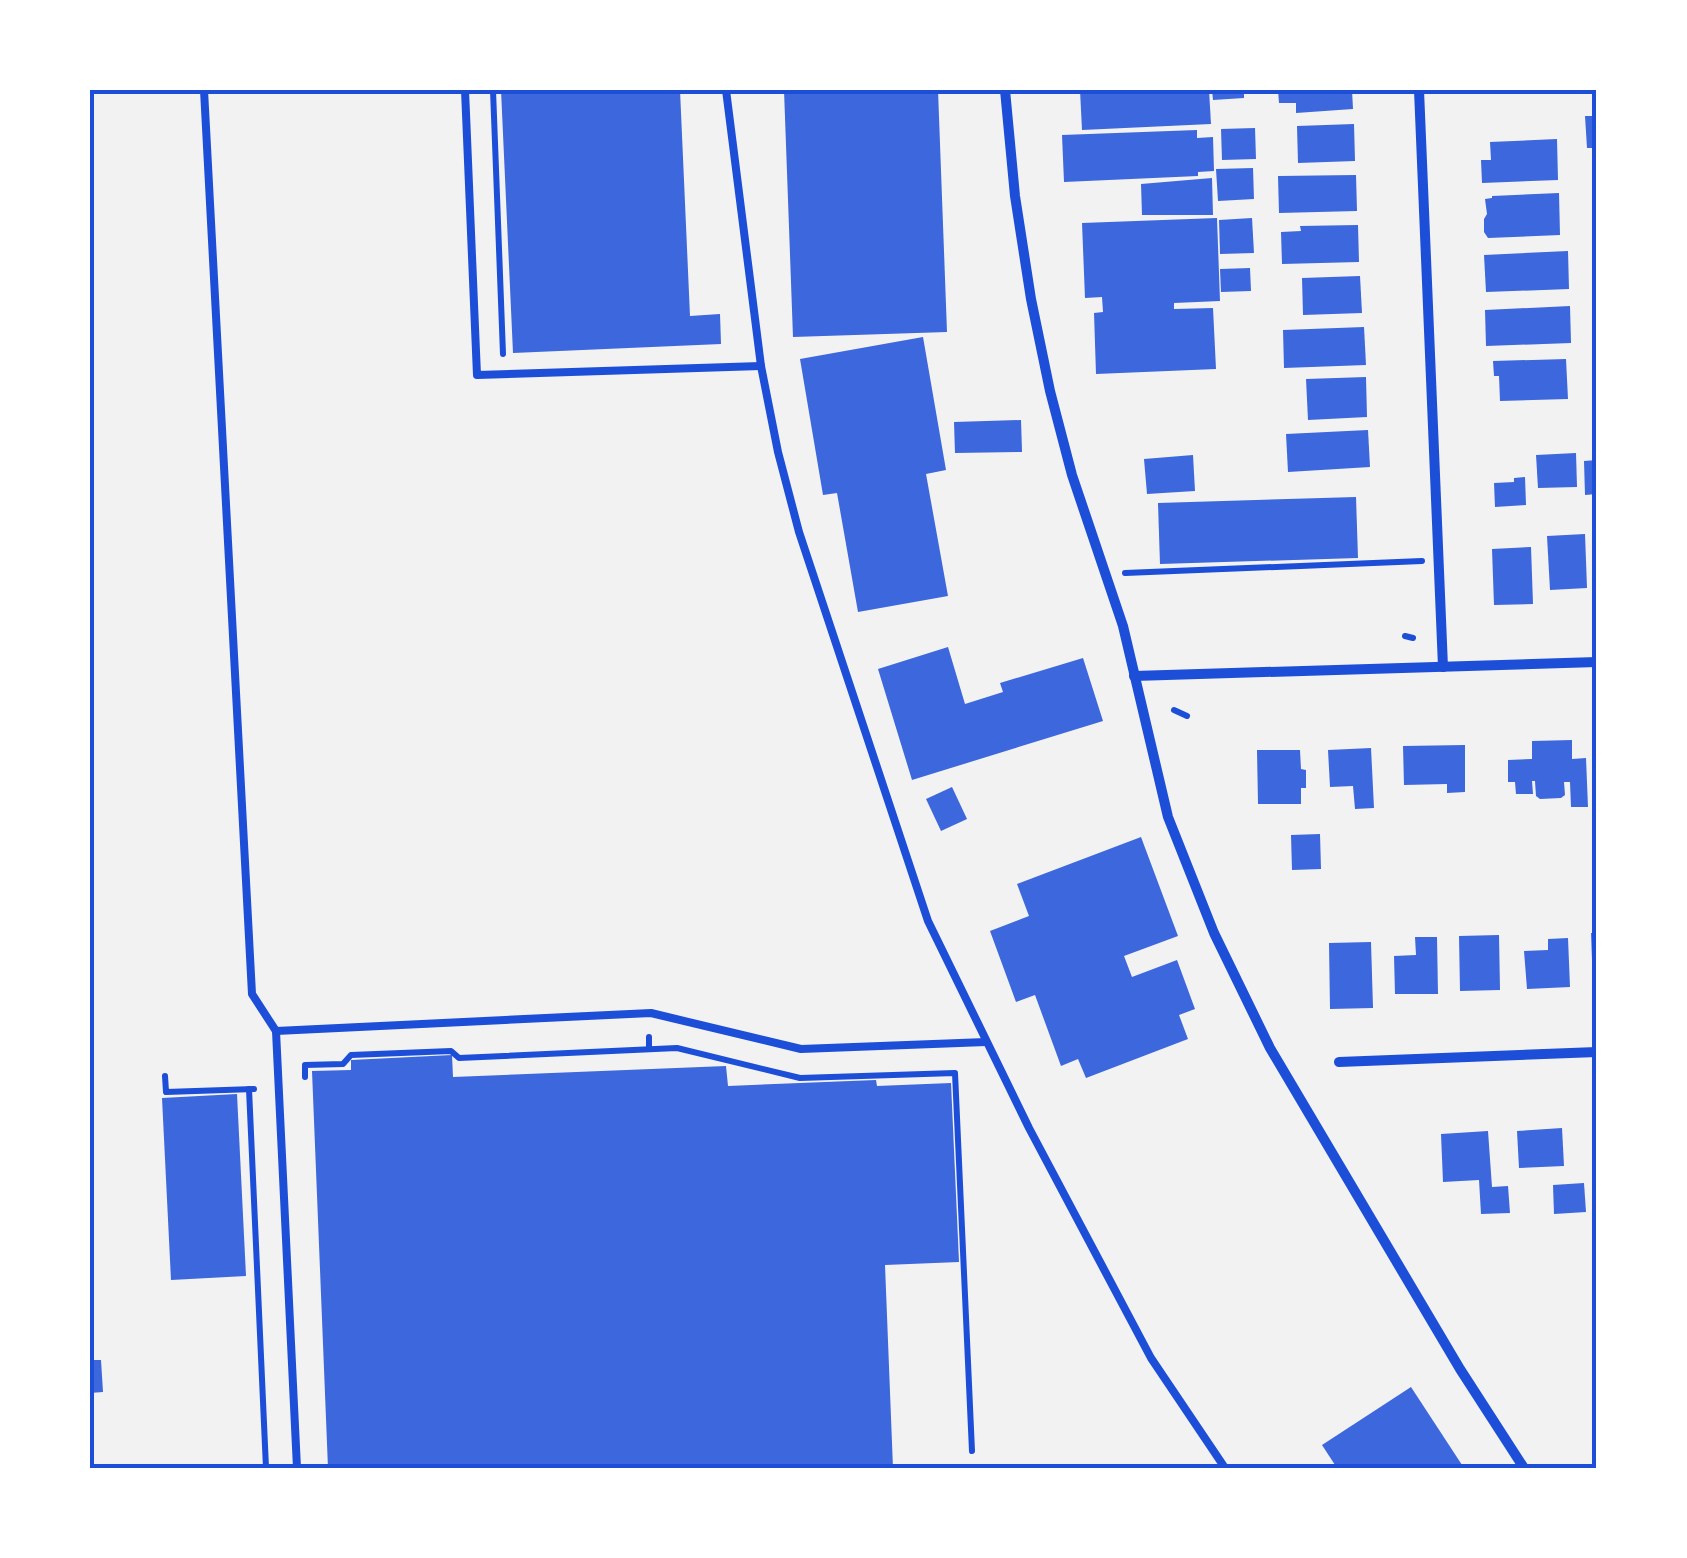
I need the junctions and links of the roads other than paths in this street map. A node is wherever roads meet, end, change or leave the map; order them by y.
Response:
1 (204, 90) edge
2 (465, 90) edge
3 (726, 90) edge
4 (1006, 90) edge
5 (1418, 90) edge
6 (760, 366) junction
7 (1597, 662) edge
8 (1444, 667) junction
9 (1134, 676) junction
10 (276, 1032) junction
11 (986, 1042) junction
12 (1597, 1052) edge
13 (1339, 1062) dead end
14 (297, 1468) edge
15 (1225, 1468) edge
16 (1524, 1468) edge

1 - 10 lane
2 - 6 lane
3 - 6 lane
4 - 9 street
5 - 8 street
6 - 11 lane
7 - 8 street
8 - 9 street
9 - 16 street
10 - 11 lane
10 - 14 lane
11 - 15 lane
12 - 13 street

